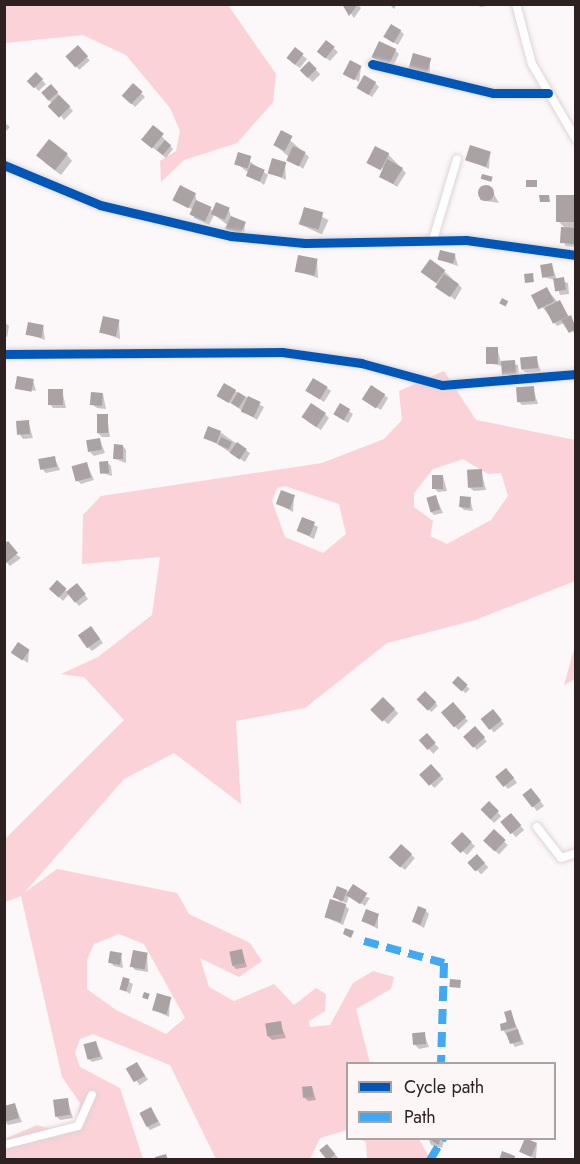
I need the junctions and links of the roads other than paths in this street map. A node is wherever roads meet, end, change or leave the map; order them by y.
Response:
1 (516, 4) edge
2 (372, 64) dead end
3 (548, 93) junction
4 (576, 139) edge
5 (457, 159) dead end
6 (4, 165) edge
7 (433, 240) junction
8 (576, 255) edge
9 (4, 354) edge
10 (576, 374) edge
11 (537, 828) dead end
12 (576, 853) edge
13 (92, 1095) dead end
14 (4, 1145) edge

1 - 3 street
2 - 3 street
3 - 4 street
5 - 7 street
6 - 7 street
7 - 8 street
9 - 10 street
11 - 12 street
13 - 14 street

